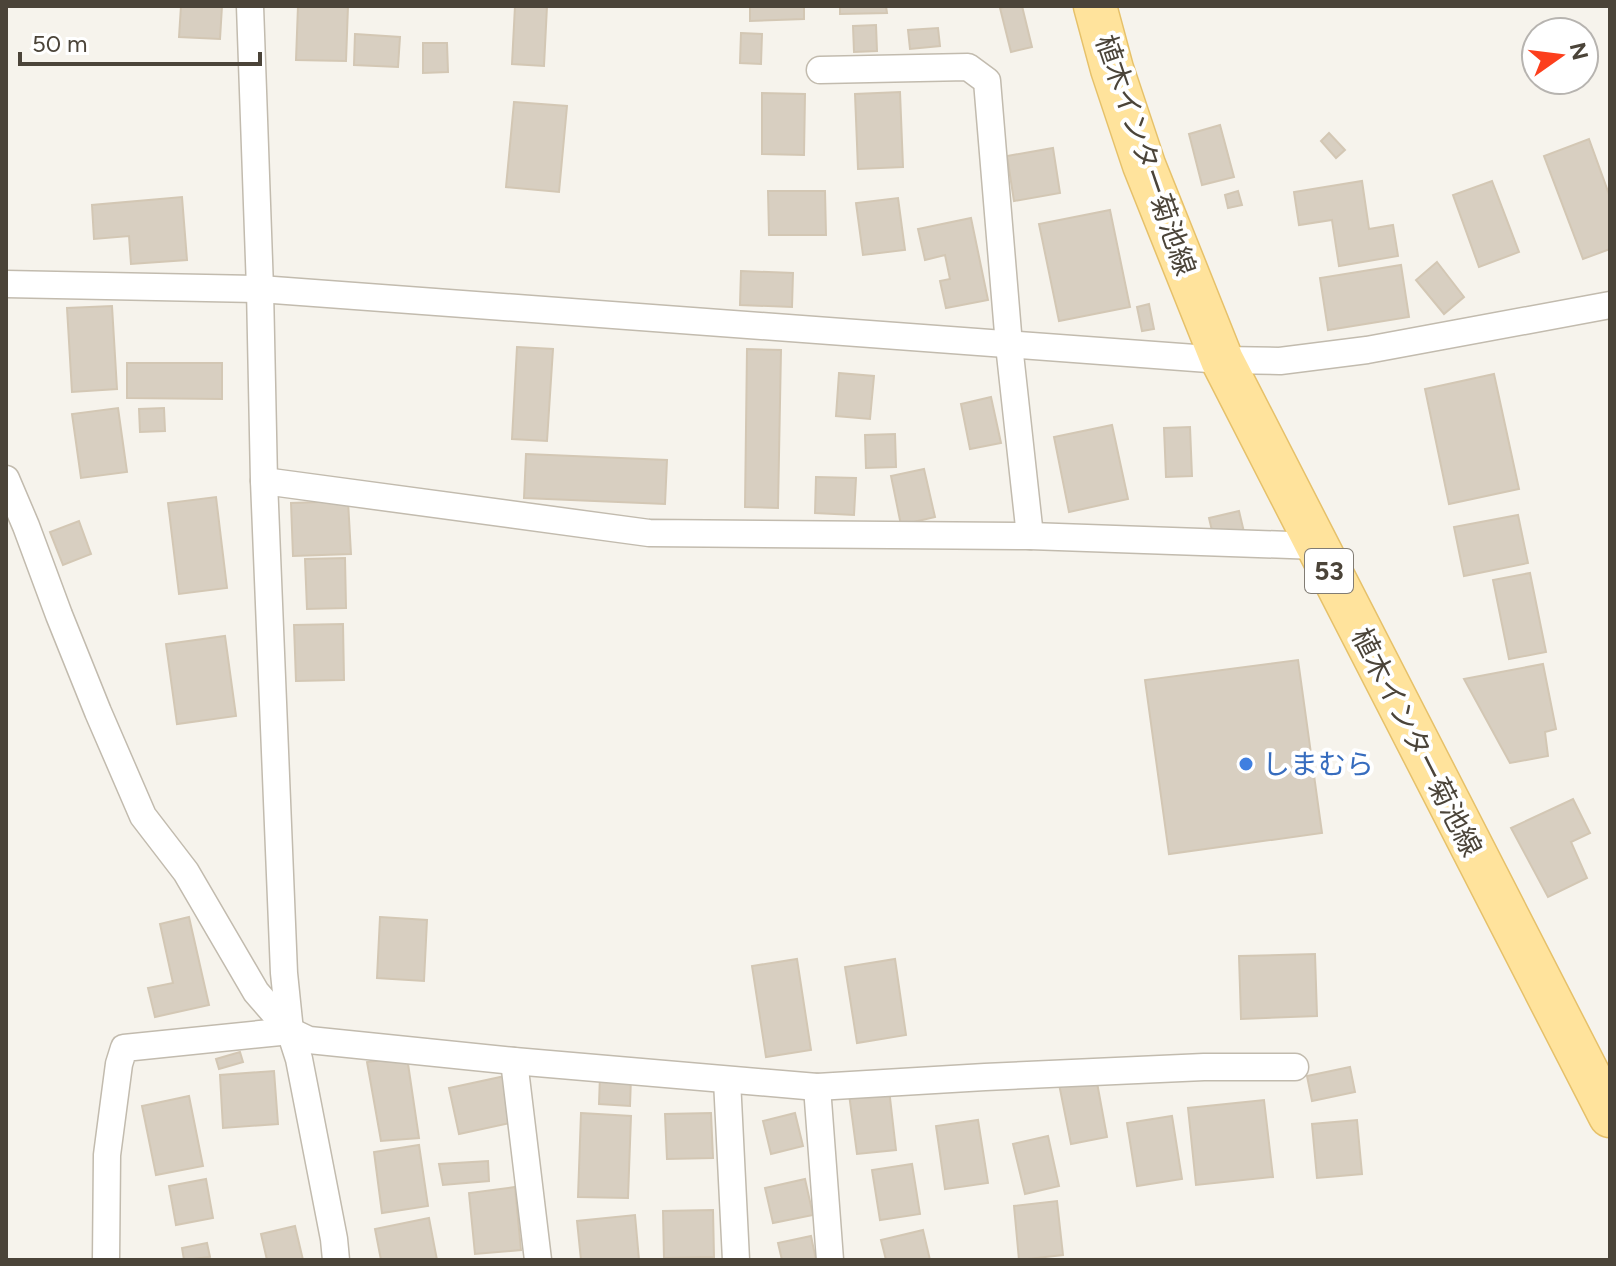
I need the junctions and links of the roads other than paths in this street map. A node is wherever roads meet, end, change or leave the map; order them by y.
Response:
1 (250, 6) edge
2 (1095, 6) edge
3 (820, 70) dead end
4 (6, 284) edge
5 (260, 289) junction
6 (1610, 305) edge
7 (1009, 345) junction
8 (1222, 360) junction
9 (6, 479) edge
10 (264, 481) junction
11 (1030, 536) junction
12 (1317, 546) junction
13 (290, 1031) junction
14 (514, 1061) junction
15 (1295, 1067) dead end
16 (727, 1080) junction
17 (817, 1087) junction
18 (1610, 1116) edge
19 (106, 1260) edge
20 (336, 1260) edge
21 (538, 1260) edge
22 (736, 1260) edge
23 (830, 1260) edge

1 - 5 street
2 - 8 main road, 植木インター菊池線 / 53
3 - 7 street
4 - 5 street
5 - 7 street
5 - 10 street
6 - 8 street
7 - 8 street
7 - 11 street
8 - 12 main road, 植木インター菊池線 / 53
9 - 13 street
10 - 11 street
10 - 13 street
11 - 12 street
12 - 18 main road, 植木インター菊池線 / 53
13 - 14 street
13 - 19 street
13 - 20 street
14 - 16 street
14 - 21 street
15 - 17 street
16 - 17 street
16 - 22 street
17 - 23 street

